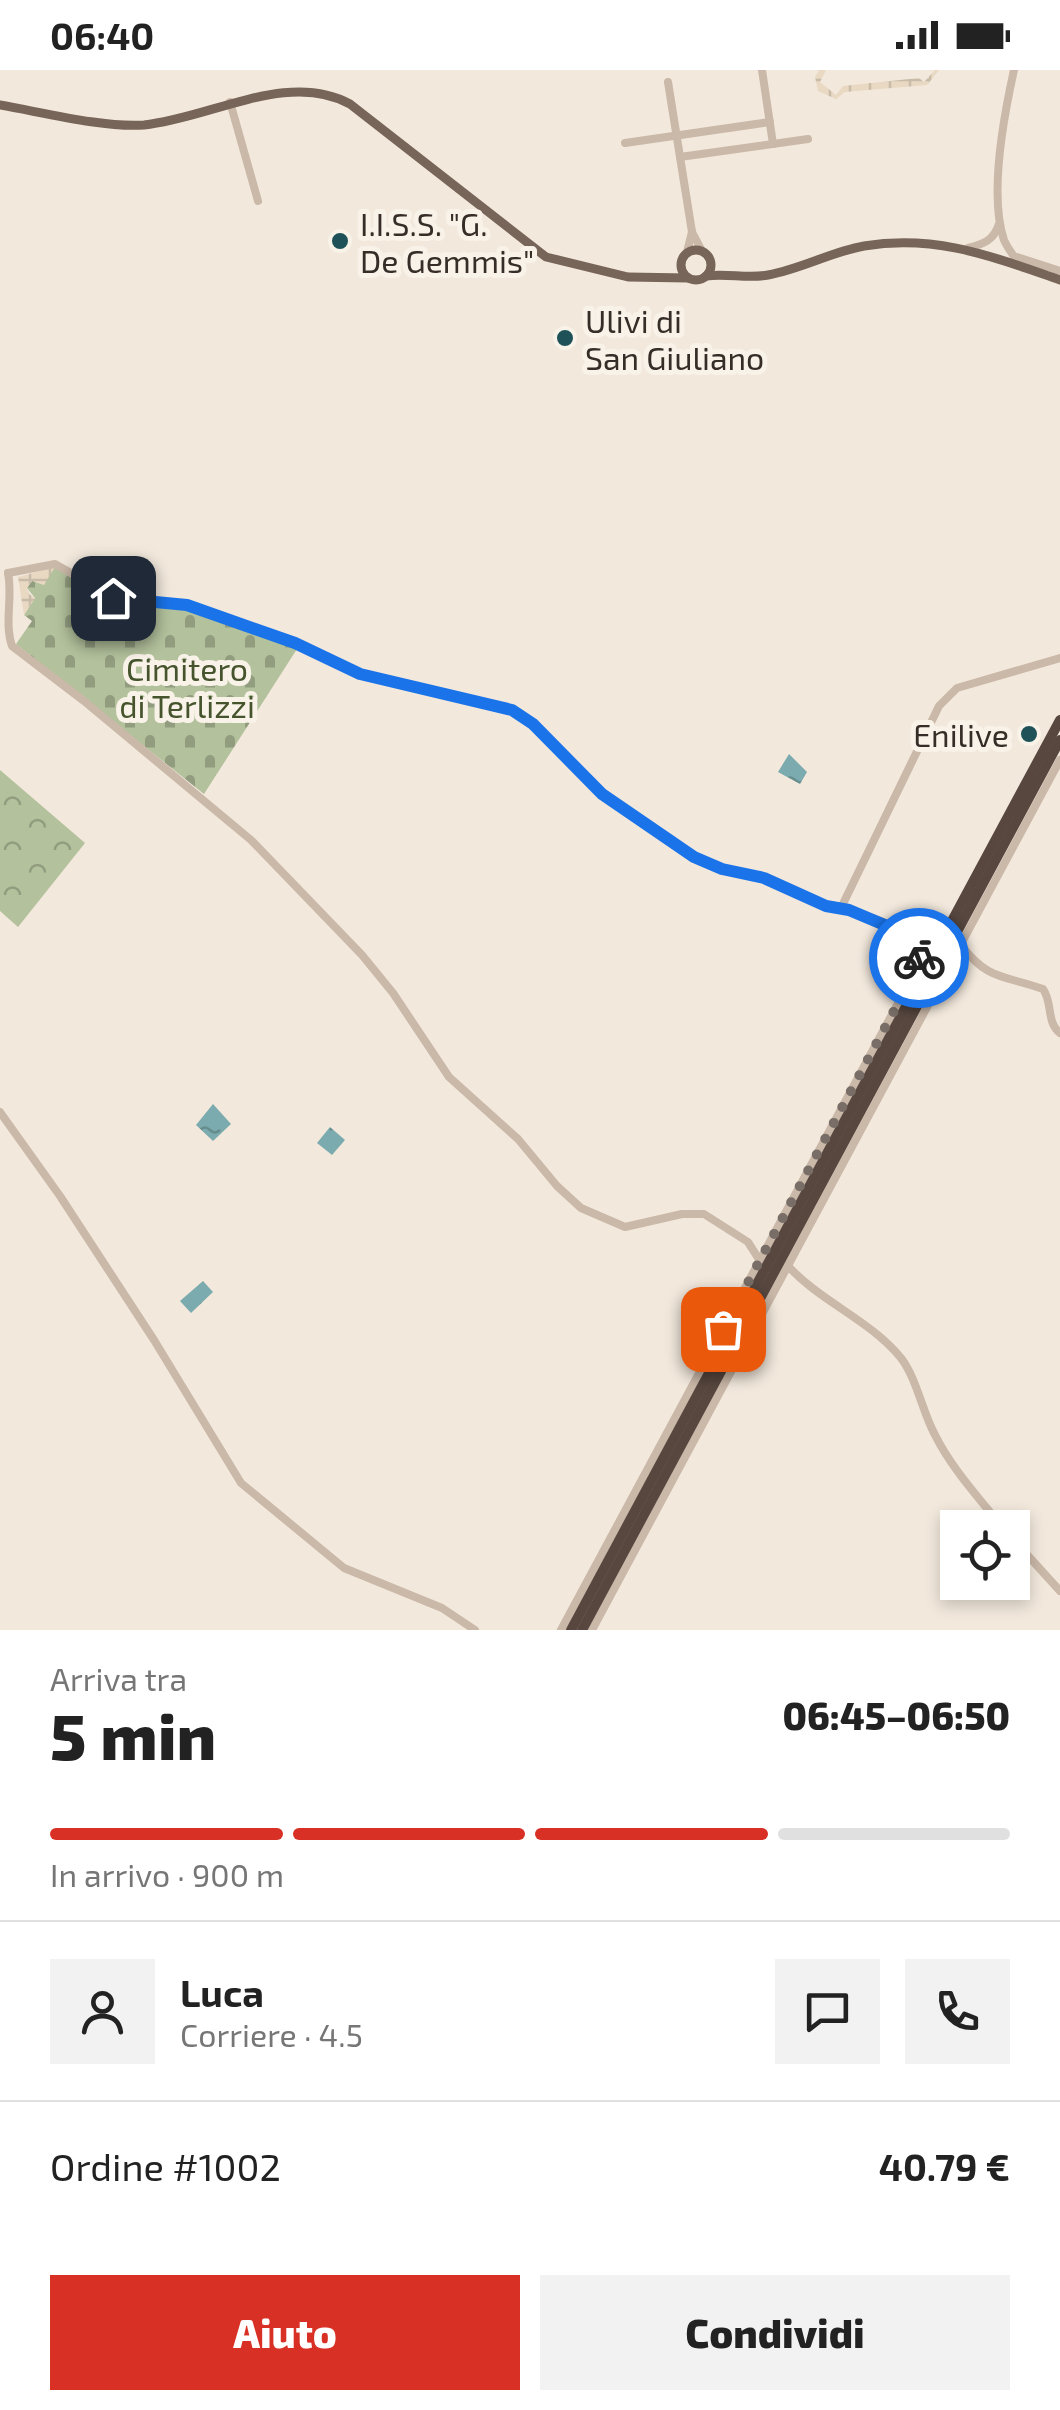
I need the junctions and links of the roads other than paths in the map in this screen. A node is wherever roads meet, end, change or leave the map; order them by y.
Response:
1 (762, 70) edge
2 (1014, 70) edge
3 (668, 82) dead end
4 (230, 102) junction
5 (0, 106) edge
6 (770, 122) junction
7 (677, 136) junction
8 (808, 138) dead end
9 (625, 143) dead end
10 (773, 144) junction
11 (680, 157) junction
12 (258, 200) dead end
13 (692, 232) junction
14 (1000, 236) junction
15 (968, 248) junction
16 (702, 250) junction
17 (687, 252) junction
18 (1013, 254) junction
19 (996, 257) junction
20 (680, 262) junction
21 (711, 262) junction
22 (1021, 266) junction
23 (1060, 271) edge
24 (728, 273) junction
25 (664, 276) junction
26 (706, 276) junction
27 (688, 278) junction
28 (1060, 280) edge
29 (4, 571) edge
30 (1060, 658) edge
31 (1060, 720) edge
32 (1060, 740) edge
33 (1060, 760) edge
34 (842, 908) junction
35 (960, 945) junction
36 (950, 964) junction
37 (976, 965) junction
38 (1060, 1033) edge
39 (0, 1112) edge
40 (748, 1242) junction
41 (768, 1245) junction
42 (760, 1260) junction
43 (788, 1266) junction
44 (779, 1283) junction
45 (804, 1283) junction
46 (989, 1510) edge
47 (1030, 1558) edge
48 (1060, 1591) edge
49 (475, 1630) edge
50 (561, 1630) edge
51 (571, 1630) edge
52 (582, 1630) edge
53 (592, 1630) edge

1 - 6 street
2 - 14 street
3 - 7 street
4 - 5 main road
4 - 12 street
4 - 25 main road
6 - 7 street
6 - 10 street
7 - 9 street
7 - 11 street
8 - 10 street
10 - 11 street
11 - 13 street
13 - 16 street
13 - 17 street
14 - 15 street
14 - 18 street
14 - 19 street
15 - 19 main road
15 - 24 main road
16 - 17 main road
16 - 21 main road
17 - 20 main road
18 - 22 street
18 - 23 street
19 - 22 main road
20 - 25 main road
20 - 27 main road
21 - 24 main road
21 - 26 main road
22 - 28 main road
24 - 26 main road
25 - 27 main road
26 - 27 main road
29 - 34 street
29 - 40 street
30 - 34 street
31 - 51 highway
32 - 52 highway
33 - 35 street
34 - 41 street
35 - 36 street
35 - 37 street
36 - 37 street
36 - 43 street
37 - 38 street
39 - 49 street
40 - 41 street
40 - 42 street
41 - 42 street
42 - 50 street
43 - 44 street
43 - 45 street
44 - 45 street
44 - 53 street
45 - 46 street
47 - 48 street

